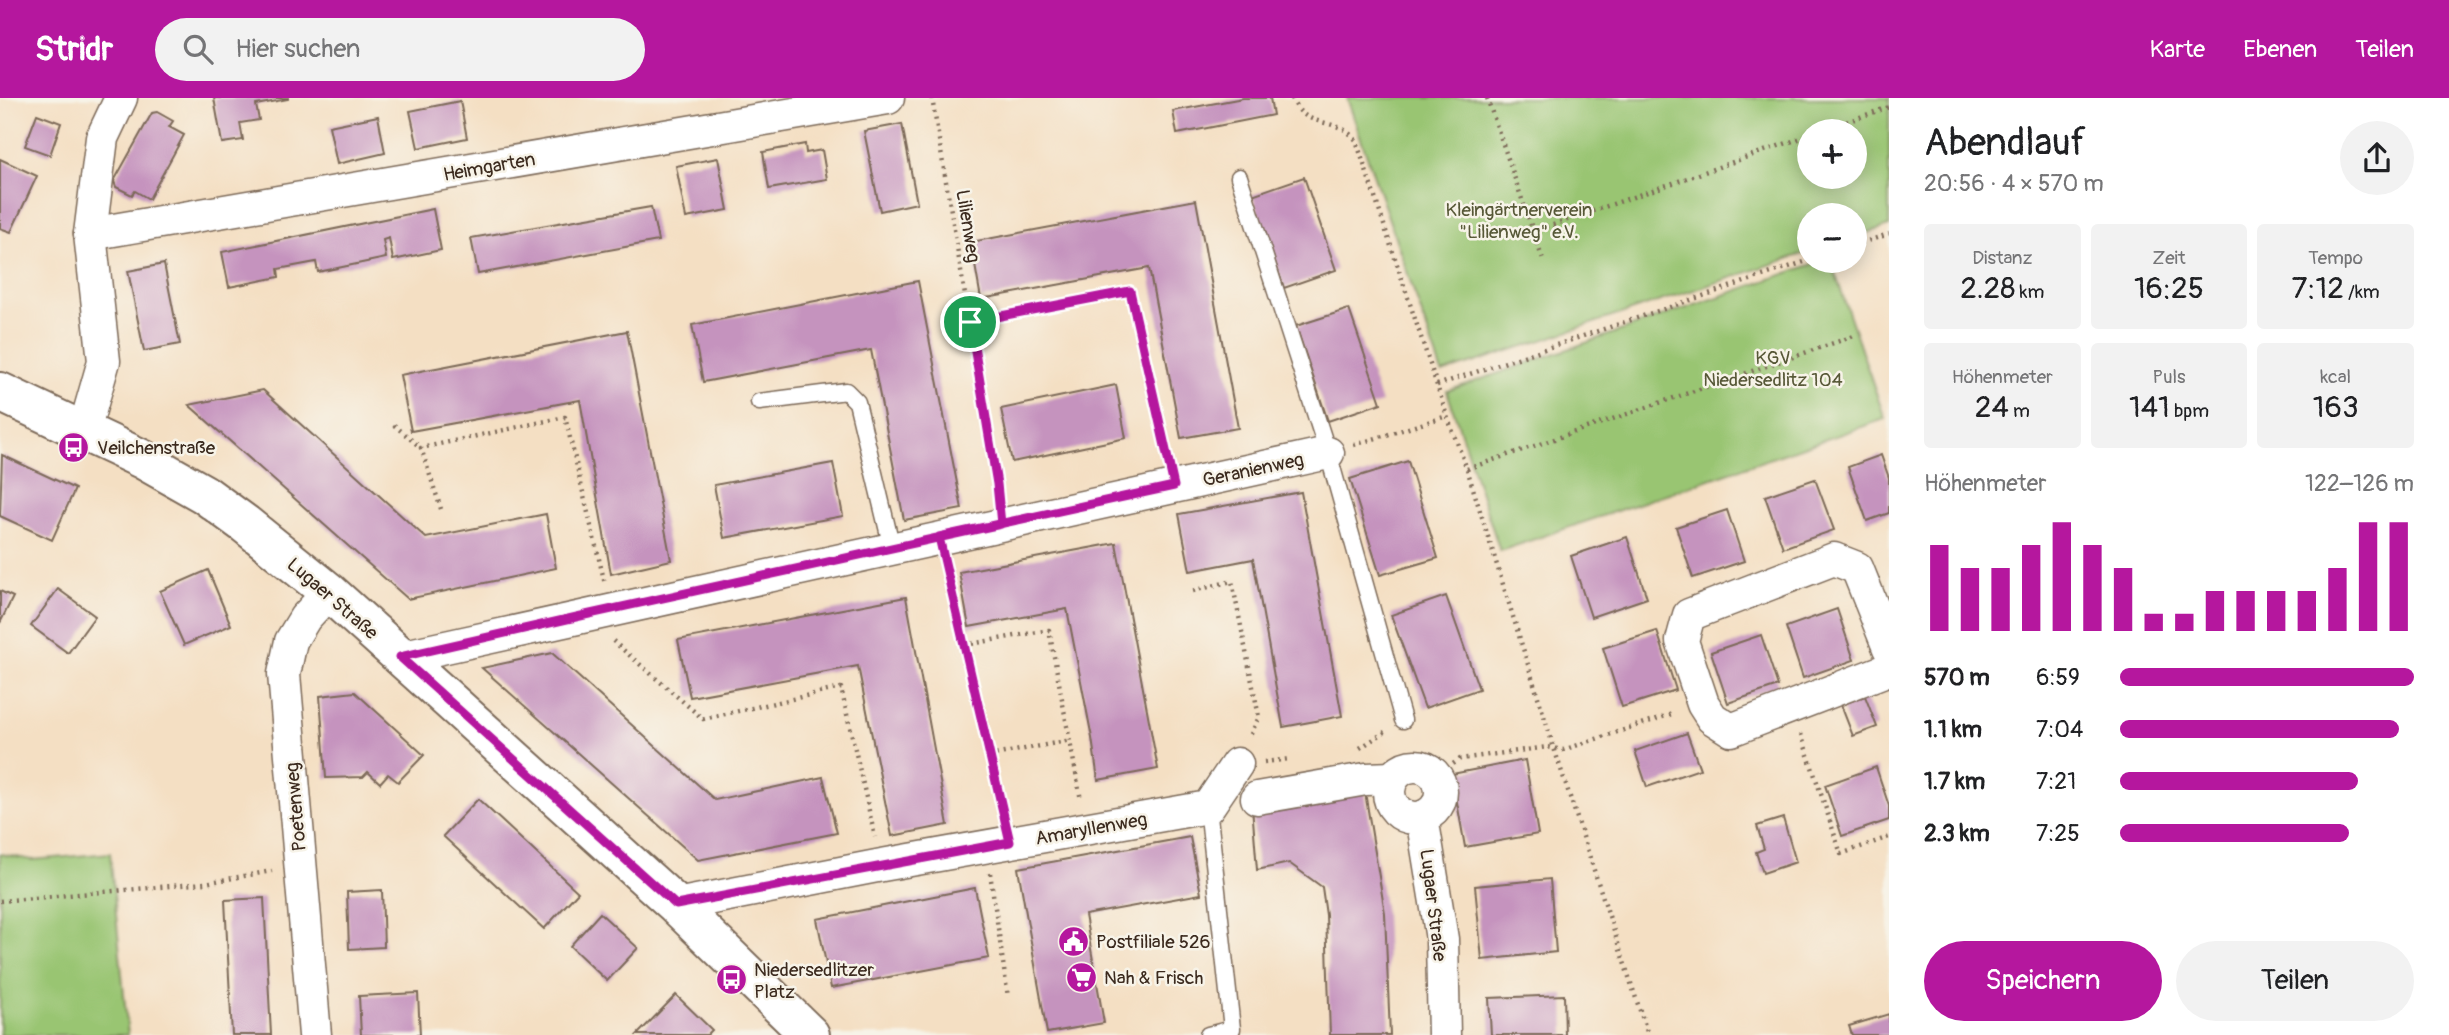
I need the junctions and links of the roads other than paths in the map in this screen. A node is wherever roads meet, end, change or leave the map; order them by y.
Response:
1 (121, 98) edge
2 (888, 98) edge
3 (1239, 177) dead end
4 (90, 234) junction
5 (0, 392) edge
6 (759, 402) dead end
7 (84, 431) junction
8 (1328, 453) junction
9 (892, 548) junction
10 (329, 592) junction
11 (1889, 648) edge
12 (400, 657) junction
13 (1889, 669) edge
14 (1403, 720) road end
15 (1237, 764) road end
16 (1393, 778) junction
17 (1257, 797) dead end
18 (1208, 807) junction
19 (1422, 817) junction
20 (676, 905) junction
21 (315, 1035) edge
22 (810, 1035) edge
23 (1208, 1035) edge
24 (1444, 1035) edge

1 - 4 street
2 - 4 street, Heimgarten
3 - 8 lane
4 - 7 street
5 - 7 street, Lugaer Straße
6 - 9 lane
7 - 10 street, Lugaer Straße
8 - 9 street, Geranienweg
8 - 14 lane
9 - 12 street, Geranienweg
10 - 12 street, Lugaer Straße
10 - 21 street, Poetenweg
11 - 13 street
12 - 20 street, Lugaer Straße
15 - 18 street
16 - 17 street
16 - 19 street
16 - 19 street
18 - 20 street, Amaryllenweg
18 - 23 lane
19 - 24 street, Lugaer Straße
20 - 22 street, Lugaer Straße

